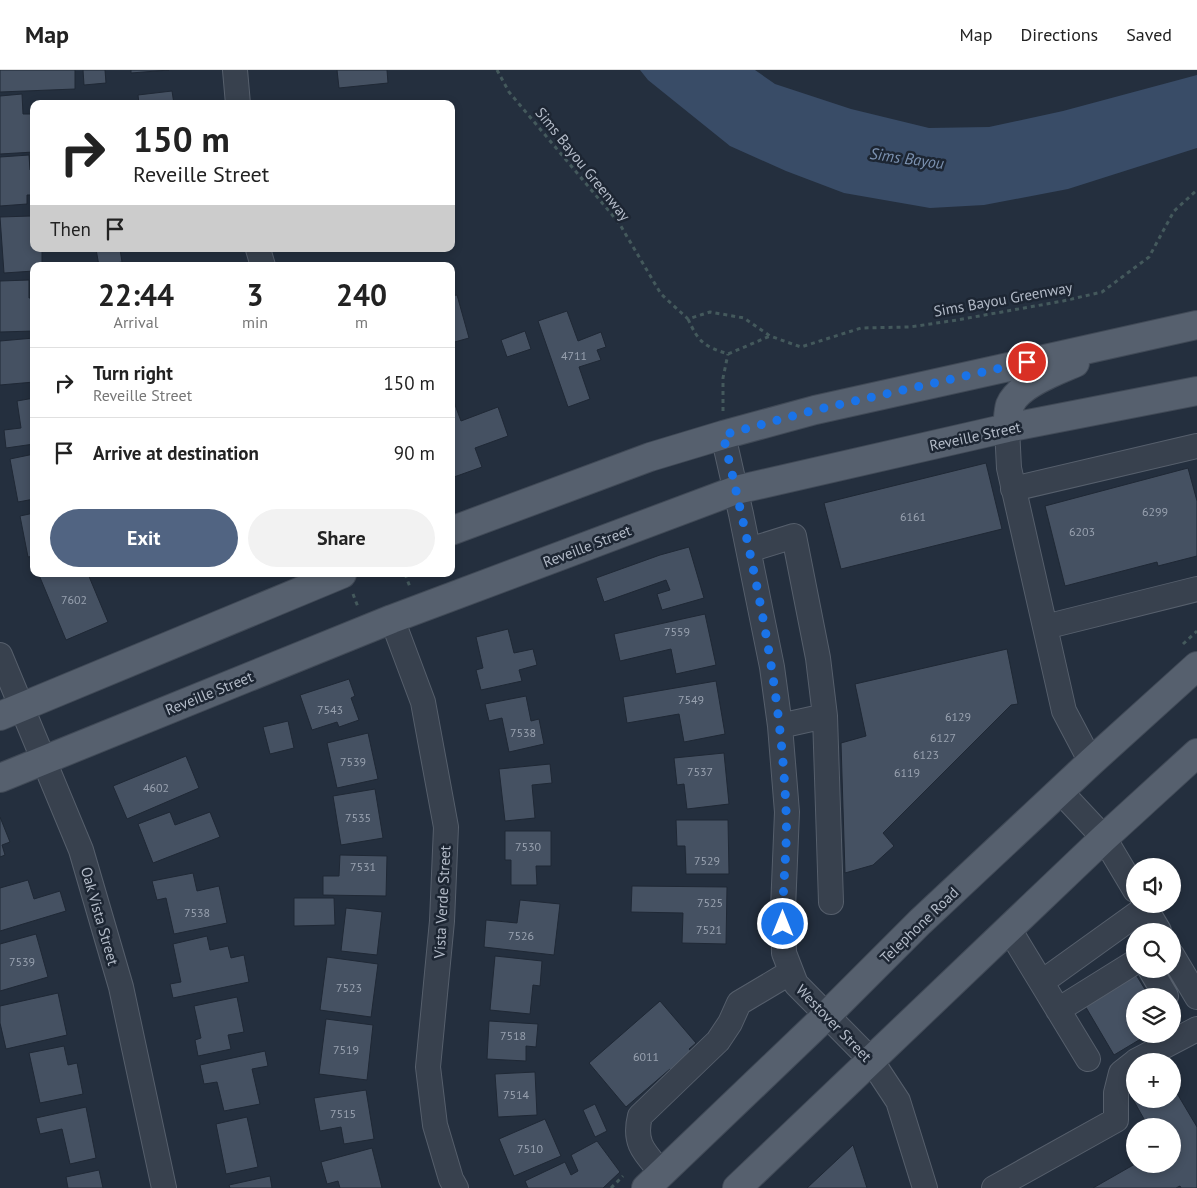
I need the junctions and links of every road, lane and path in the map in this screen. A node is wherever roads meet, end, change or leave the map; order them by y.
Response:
1 (235, 70) edge
2 (497, 70) edge
3 (238, 100) edge
4 (1197, 190) edge
5 (688, 319) junction
6 (1197, 324) edge
7 (770, 336) junction
8 (1119, 341) junction
9 (728, 354) junction
10 (1196, 394) edge
11 (1007, 428) junction
12 (723, 435) junction
13 (1197, 446) edge
14 (1013, 489) junction
15 (736, 490) junction
16 (455, 530) edge
17 (749, 550) junction
18 (406, 577) edge
19 (347, 582) edge
20 (411, 589) dead end
21 (1197, 589) edge
22 (361, 612) dead end
23 (392, 619) junction
24 (1045, 627) junction
25 (0, 656) edge
26 (1197, 666) edge
27 (11, 711) edge
28 (825, 716) junction
29 (780, 726) junction
30 (1197, 753) edge
31 (45, 759) junction
32 (1091, 762) junction
33 (0, 778) edge
34 (1060, 792) junction
35 (1104, 838) junction
36 (1126, 875) edge
37 (831, 902) dead end
38 (1126, 912) edge
39 (1010, 929) junction
40 (1126, 968) edge
41 (791, 972) junction
42 (1180, 978) edge
43 (1042, 982) junction
44 (1187, 996) edge
45 (1058, 1010) junction
46 (827, 1015) junction
47 (1197, 1029) edge
48 (1150, 1053) edge
49 (1088, 1059) dead end
50 (871, 1060) junction
51 (1126, 1069) edge
52 (654, 1181) edge
53 (164, 1188) edge
54 (456, 1188) edge
55 (737, 1188) edge
56 (925, 1188) edge
57 (994, 1188) edge

1 - 3 street
2 - 5 path, Sims Bayou Greenway
4 - 7 path, Sims Bayou Greenway
5 - 7 path, Sims Bayou Greenway
5 - 9 path, Sims Bayou Greenway
6 - 8 main road
7 - 9 path
8 - 11 main road
8 - 12 main road
9 - 12 path
10 - 11 main road, Reveille Street
11 - 14 street
11 - 15 main road, Reveille Street
12 - 15 street, Westover Street
12 - 16 main road
13 - 14 street
14 - 24 street
15 - 17 street, Westover Street
15 - 23 main road, Reveille Street
17 - 28 street
17 - 29 street, Westover Street
18 - 20 path
19 - 22 path
19 - 27 main road
21 - 24 street
23 - 31 main road, Reveille Street
23 - 54 street, Vista Verde Street
24 - 32 street
25 - 27 street, Oak Vista Street
26 - 32 main road, Telephone Road
27 - 31 street, Oak Vista Street
28 - 29 street
28 - 37 street
29 - 41 street, Westover Street
30 - 35 main road
31 - 33 main road, Reveille Street
31 - 53 street, Oak Vista Street
32 - 34 main road, Telephone Road
34 - 35 street
34 - 46 main road, Telephone Road
35 - 36 street
35 - 39 main road
38 - 43 street
39 - 43 street
39 - 50 main road
40 - 45 street
41 - 46 street, Westover Street
41 - 52 street
42 - 44 street
43 - 45 street
45 - 49 street
46 - 50 street, Westover Street
46 - 52 main road, Telephone Road
47 - 48 street
50 - 55 main road
50 - 56 street, Westover Street
51 - 57 street

